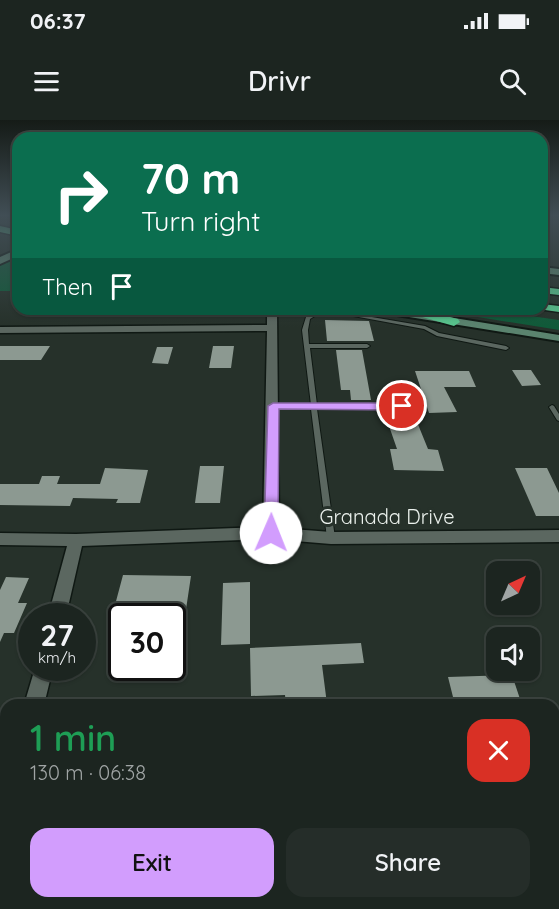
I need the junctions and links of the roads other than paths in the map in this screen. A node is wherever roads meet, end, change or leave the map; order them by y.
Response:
1 (272, 315) edge
2 (313, 315) edge
3 (338, 315) edge
4 (413, 315) edge
5 (428, 315) edge
6 (454, 322) junction
7 (271, 328) junction
8 (0, 330) edge
9 (559, 338) edge
10 (307, 346) junction
11 (367, 346) dead end
12 (506, 348) dead end
13 (393, 385) dead end
14 (273, 406) junction
15 (314, 407) junction
16 (552, 408) dead end
17 (559, 419) edge
18 (271, 533) junction
19 (559, 536) edge
20 (331, 538) junction
21 (0, 539) edge
22 (76, 540) junction
23 (60, 603) edge
24 (40, 681) edge
25 (36, 699) edge

1 - 7 street
2 - 10 lane
3 - 12 lane
4 - 6 main road
5 - 6 highway
6 - 9 main road
7 - 8 street
7 - 14 street
10 - 11 lane
10 - 15 lane
13 - 15 lane
14 - 15 lane
14 - 18 street
15 - 20 lane
16 - 17 lane
18 - 20 street, Granada Drive
18 - 22 street, Granada Drive
19 - 20 street, Granada Drive
21 - 22 street, Granada Drive
22 - 23 street
24 - 25 street

